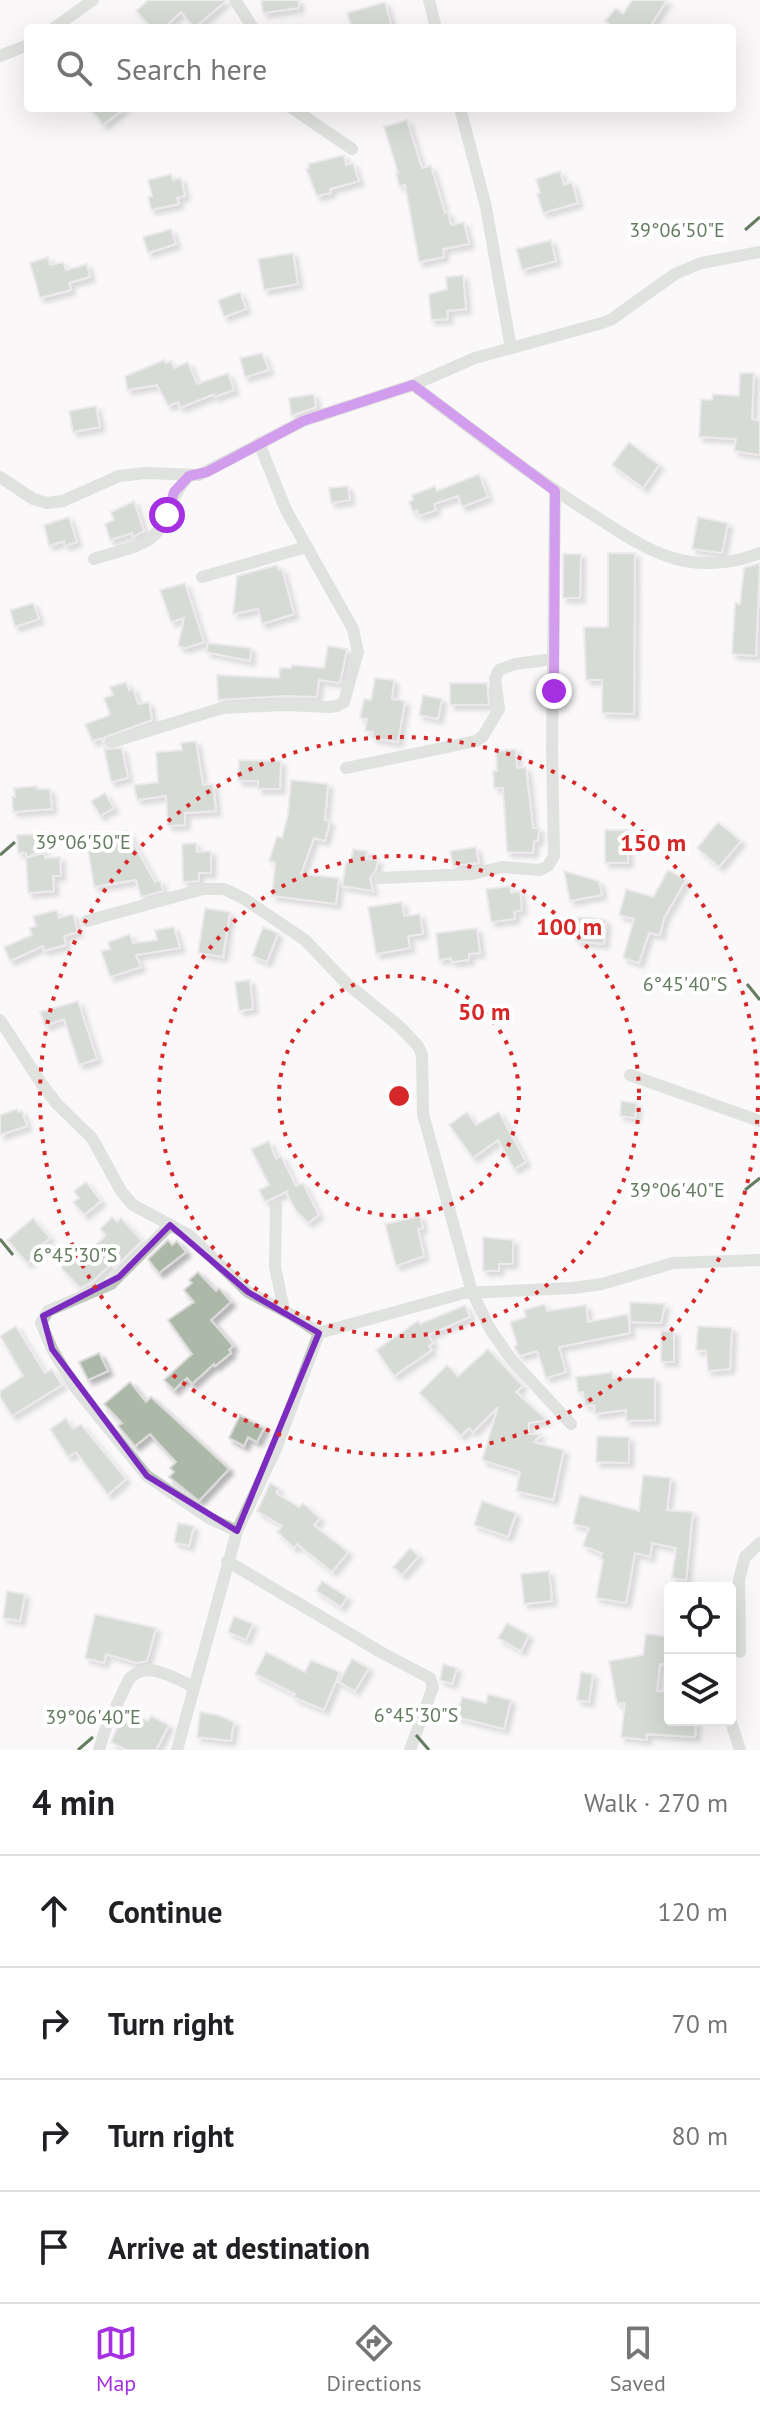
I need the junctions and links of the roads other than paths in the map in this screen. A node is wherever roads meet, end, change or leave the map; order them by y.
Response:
1 (93, 0) edge
2 (235, 0) edge
3 (429, 0) edge
4 (60, 24) edge
5 (250, 24) edge
6 (435, 24) edge
7 (24, 47) edge
8 (0, 56) edge
9 (298, 112) edge
10 (461, 112) edge
11 (352, 149) dead end
12 (760, 252) edge
13 (511, 348) junction
14 (413, 385) junction
15 (259, 443) junction
16 (189, 476) junction
17 (0, 477) edge
18 (555, 491) junction
19 (306, 547) junction
20 (760, 553) edge
21 (94, 559) dead end
22 (202, 577) dead end
23 (553, 659) junction
24 (112, 742) dead end
25 (346, 768) dead end
26 (379, 878) dead end
27 (87, 921) dead end
28 (0, 1020) edge
29 (630, 1075) dead end
30 (760, 1121) edge
31 (276, 1206) dead end
32 (170, 1225) junction
33 (760, 1260) edge
34 (472, 1292) junction
35 (284, 1310) junction
36 (319, 1333) junction
37 (571, 1424) dead end
38 (237, 1531) junction
39 (760, 1543) edge
40 (227, 1561) junction
41 (740, 1652) dead end
42 (193, 1686) junction
43 (732, 1726) edge
44 (99, 1750) edge
45 (177, 1750) edge
46 (410, 1750) edge
47 (740, 1750) edge

1 - 4 street
2 - 5 street
3 - 6 street
7 - 8 street
9 - 11 street
10 - 13 street
12 - 13 street
13 - 14 street
14 - 15 street
14 - 18 street
15 - 16 street
15 - 19 street
16 - 17 street
16 - 21 street
18 - 20 street
18 - 23 street
19 - 22 street
19 - 24 street
23 - 25 street
23 - 26 street
27 - 34 street
28 - 32 street
29 - 30 street
31 - 35 street
32 - 35 street
32 - 38 street
33 - 34 street
34 - 36 street
34 - 37 street
35 - 36 street
36 - 38 street
38 - 40 street
39 - 41 street
40 - 42 street
40 - 46 street
42 - 44 street
42 - 45 street
43 - 47 street

